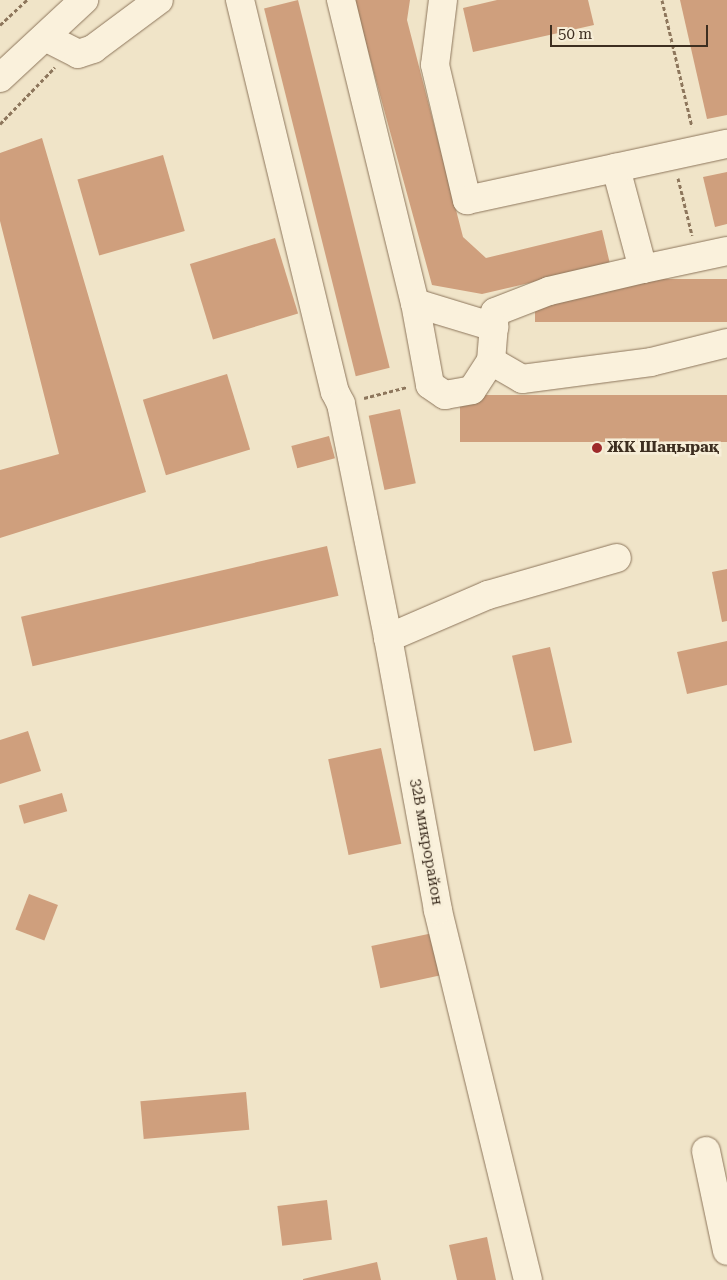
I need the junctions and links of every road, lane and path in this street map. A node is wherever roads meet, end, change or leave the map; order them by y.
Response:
1 (27, 0) edge
2 (84, 0) edge
3 (159, 0) edge
4 (240, 0) edge
5 (341, 0) edge
6 (443, 0) edge
7 (662, 0) edge
8 (0, 25) edge
9 (45, 37) junction
10 (0, 78) edge
11 (727, 144) edge
12 (686, 155) junction
13 (616, 168) junction
14 (727, 251) edge
15 (697, 257) junction
16 (643, 269) junction
17 (415, 303) junction
18 (494, 327) junction
19 (727, 343) edge
20 (491, 360) junction
21 (429, 381) junction
22 (342, 404) junction
23 (618, 558) dead end
24 (388, 638) junction
25 (706, 1151) dead end
26 (727, 1251) edge
27 (528, 1280) edge

1 - 8 path
2 - 9 street
3 - 9 street
4 - 22 street, 32В микрорайон
5 - 17 street
6 - 13 street
7 - 12 path
9 - 10 street
11 - 12 street
12 - 13 street
12 - 15 path
13 - 16 street
14 - 15 street
15 - 16 street
16 - 18 street
17 - 18 street
17 - 21 street
18 - 20 street
19 - 20 street
20 - 21 street
21 - 22 path
22 - 24 street, 32В микрорайон
23 - 24 street
24 - 27 street, 32В микрорайон
25 - 26 street

